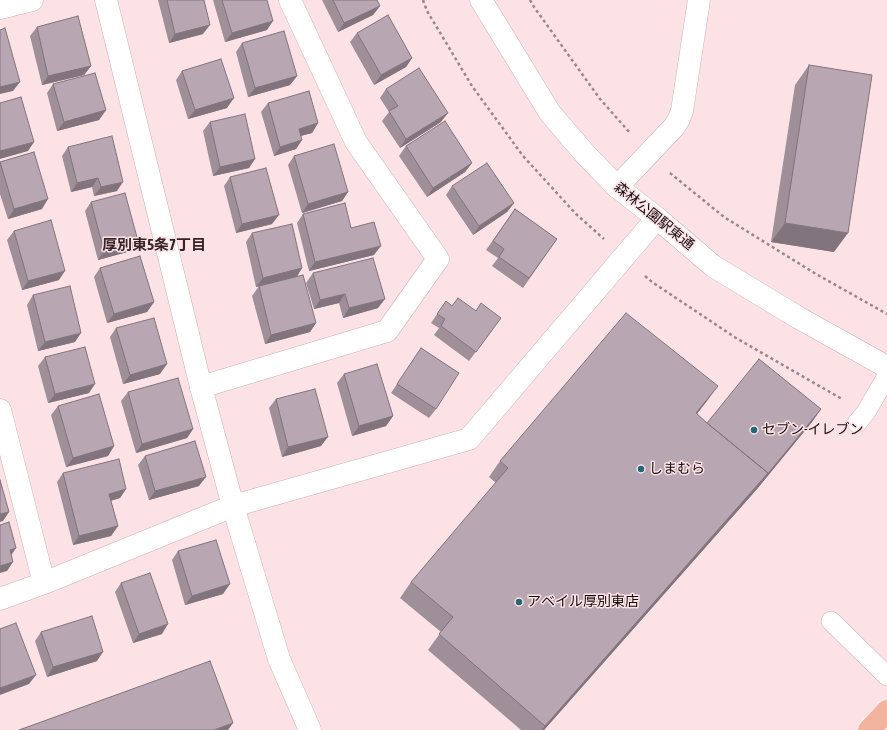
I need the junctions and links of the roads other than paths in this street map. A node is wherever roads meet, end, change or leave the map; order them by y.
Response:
1 (32, 0) edge
2 (106, 0) edge
3 (290, 0) edge
4 (481, 0) edge
5 (699, 0) edge
6 (0, 8) edge
7 (617, 187) junction
8 (657, 218) junction
9 (887, 368) edge
10 (887, 376) edge
11 (201, 387) junction
12 (0, 410) edge
13 (857, 423) dead end
14 (233, 506) junction
15 (44, 583) junction
16 (0, 599) edge
17 (831, 622) dead end
18 (887, 676) edge
19 (887, 711) edge
20 (310, 730) edge
21 (869, 730) edge

1 - 6 street
2 - 11 street
3 - 11 street
4 - 7 street, 森林公園駅東通
5 - 7 street
7 - 8 street, 森林公園駅東通
8 - 9 street, 森林公園駅東通
8 - 14 street
10 - 13 lane
11 - 14 street
12 - 15 street
14 - 15 street
14 - 20 street
15 - 16 street
17 - 18 lane
19 - 21 highway

